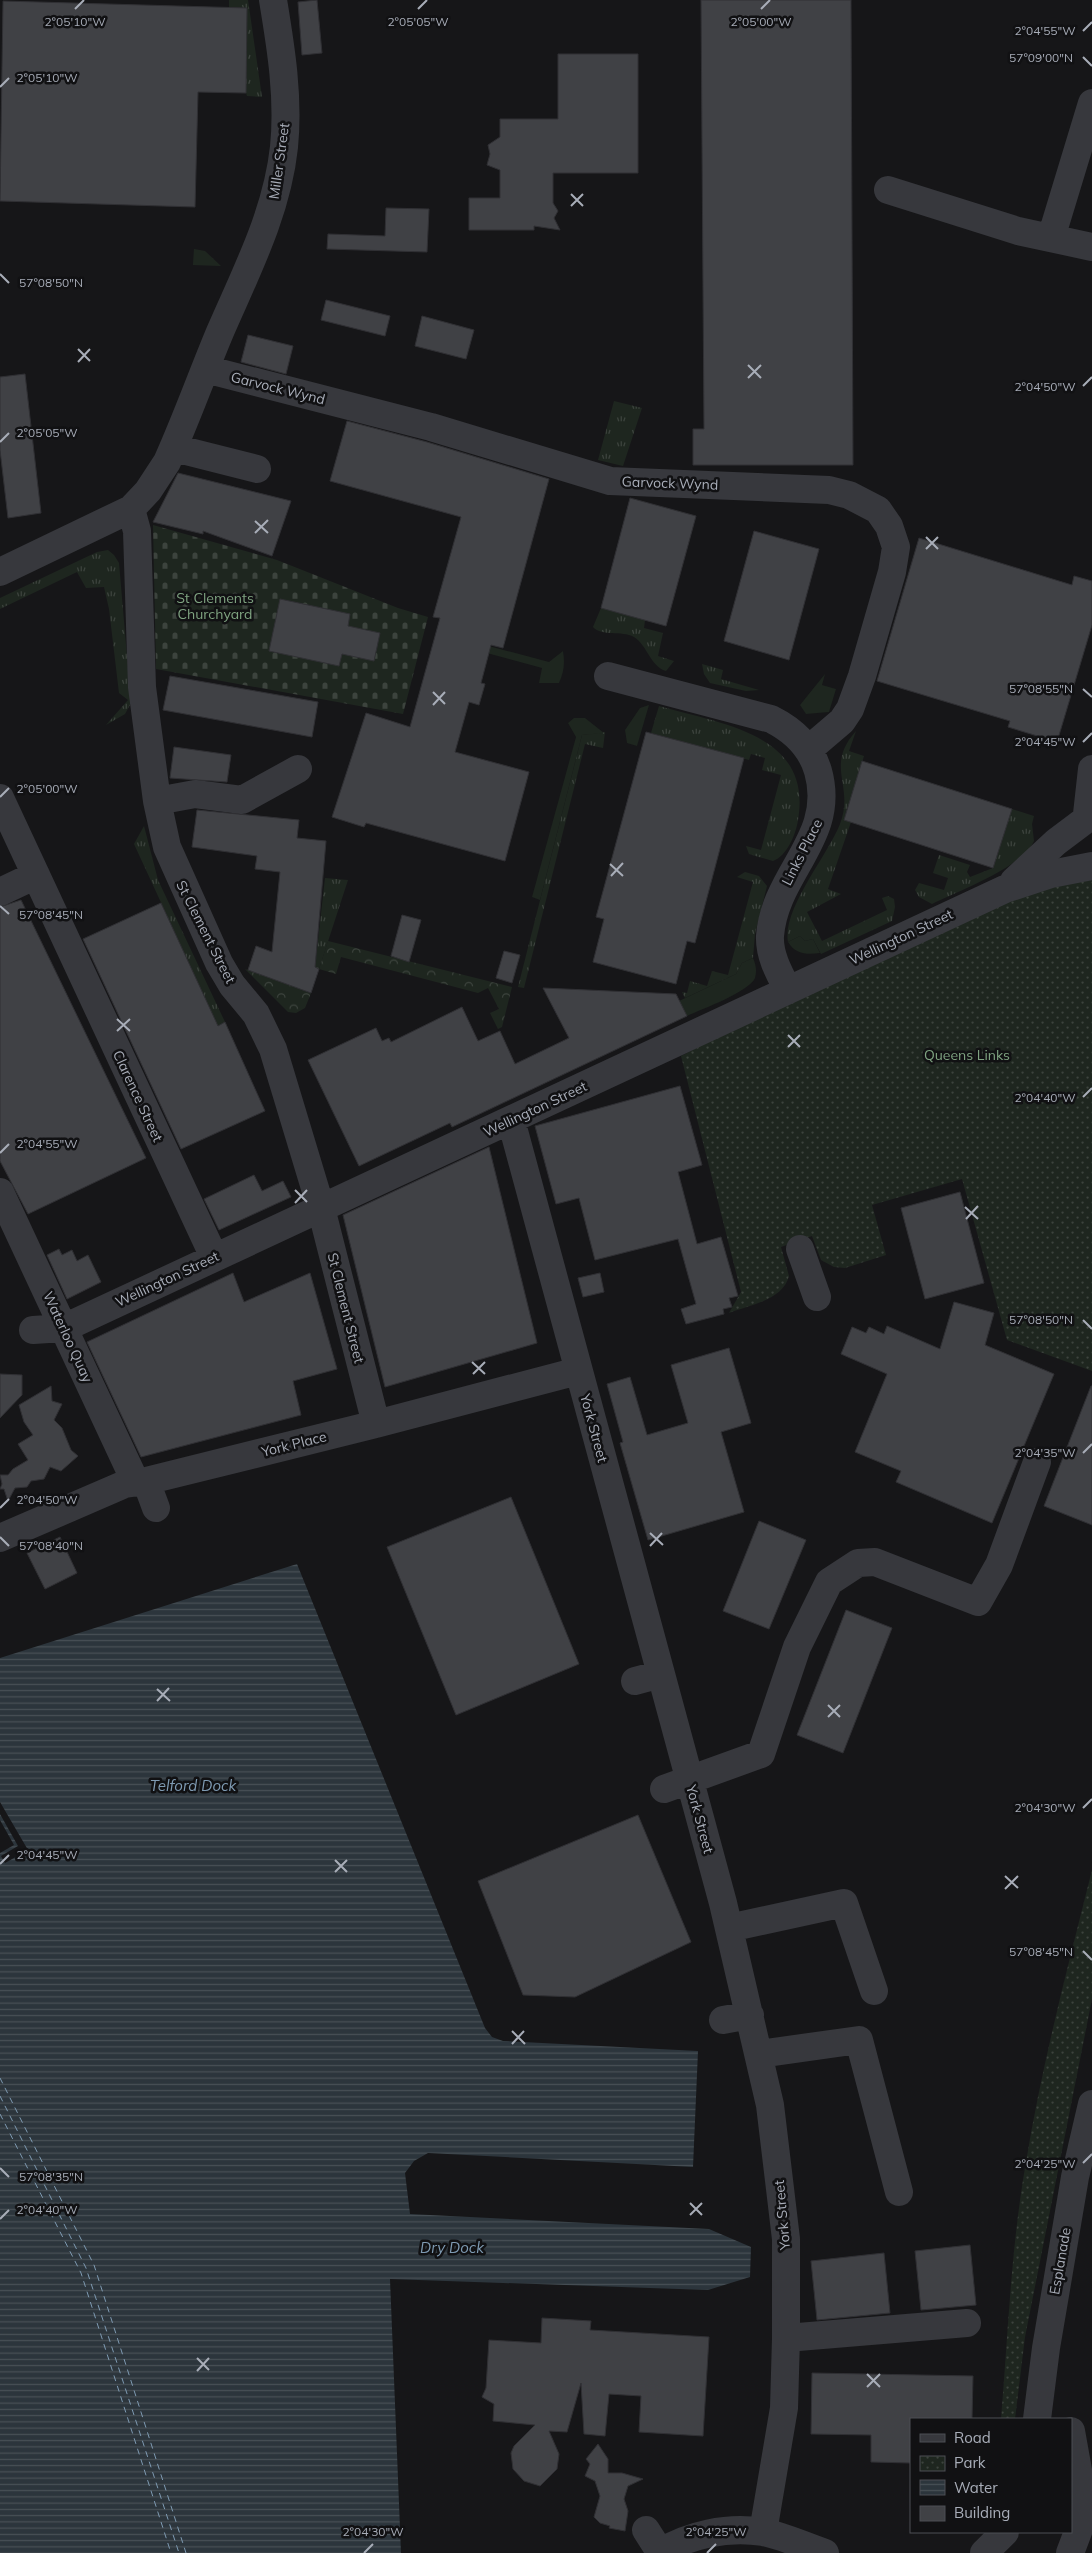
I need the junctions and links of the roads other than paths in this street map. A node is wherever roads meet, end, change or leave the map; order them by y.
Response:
1 (272, 0) edge
2 (1092, 103) edge
3 (888, 190) dead end
4 (1051, 238) junction
5 (1092, 247) edge
6 (205, 369) junction
7 (174, 448) junction
8 (257, 469) dead end
9 (131, 509) junction
10 (0, 572) edge
11 (608, 676) dead end
12 (808, 750) junction
13 (298, 769) dead end
14 (1092, 769) edge
15 (0, 798) edge
16 (156, 800) junction
17 (1088, 814) edge
18 (1092, 852) edge
19 (1092, 866) edge
20 (36, 876) junction
21 (1005, 889) junction
22 (0, 892) edge
23 (788, 990) junction
24 (511, 1120) junction
25 (0, 1192) edge
26 (321, 1208) junction
27 (800, 1249) dead end
28 (214, 1257) junction
29 (817, 1297) dead end
30 (64, 1328) junction
31 (33, 1330) dead end
32 (578, 1371) junction
33 (376, 1424) junction
34 (1038, 1462) dead end
35 (140, 1481) junction
36 (156, 1508) dead end
37 (7, 1534) edge
38 (661, 1674) junction
39 (634, 1681) dead end
40 (690, 1781) junction
41 (664, 1789) dead end
42 (729, 1928) junction
43 (874, 1991) dead end
44 (750, 2014) junction
45 (724, 2020) dead end
46 (760, 2054) junction
47 (1092, 2104) edge
48 (899, 2192) dead end
49 (967, 2323) dead end
50 (786, 2338) junction
51 (1038, 2413) edge
52 (1064, 2418) edge
53 (1072, 2437) edge
54 (646, 2530) dead end
55 (764, 2532) junction
56 (1004, 2533) edge
57 (660, 2552) edge
58 (825, 2553) edge
59 (984, 2553) edge
60 (1070, 2553) edge

1 - 6 street, Miller Street
2 - 4 street
3 - 4 street
4 - 5 street
6 - 7 street, Miller Street
6 - 12 street, Garvock Wynd
7 - 8 street
7 - 9 street, Miller Street
9 - 10 street
9 - 16 street, St Clement Street
11 - 12 street, Links Place
12 - 23 street, Links Place
13 - 16 street
14 - 17 street
15 - 20 street, Clarence Street
16 - 26 street, St Clement Street
17 - 18 street
17 - 21 street, Wellington Street
19 - 21 street, Wellington Street
20 - 22 street
20 - 28 street, Clarence Street
21 - 23 street, Wellington Street
23 - 24 street, Wellington Street
24 - 26 street, Wellington Street
24 - 32 street, York Street
25 - 30 street, Waterloo Quay
26 - 28 street, Wellington Street
26 - 33 street, St Clement Street
27 - 29 street
28 - 30 street, Wellington Street
30 - 31 street
30 - 35 street, Waterloo Quay
32 - 33 street, York Place
32 - 38 street, York Street
33 - 35 street, York Place
34 - 40 street
35 - 36 street, Waterloo Quay
35 - 37 street, York Place
38 - 39 street
38 - 40 street, York Street
40 - 41 street
40 - 42 street, York Street
42 - 43 street
42 - 44 street, York Street
44 - 45 street
44 - 46 street, York Street
46 - 48 street
46 - 50 street, York Street
47 - 51 street, Esplanade
49 - 50 street
50 - 55 street, York Street
51 - 52 street
53 - 60 street
54 - 57 street
55 - 57 street
55 - 58 street
56 - 59 street

